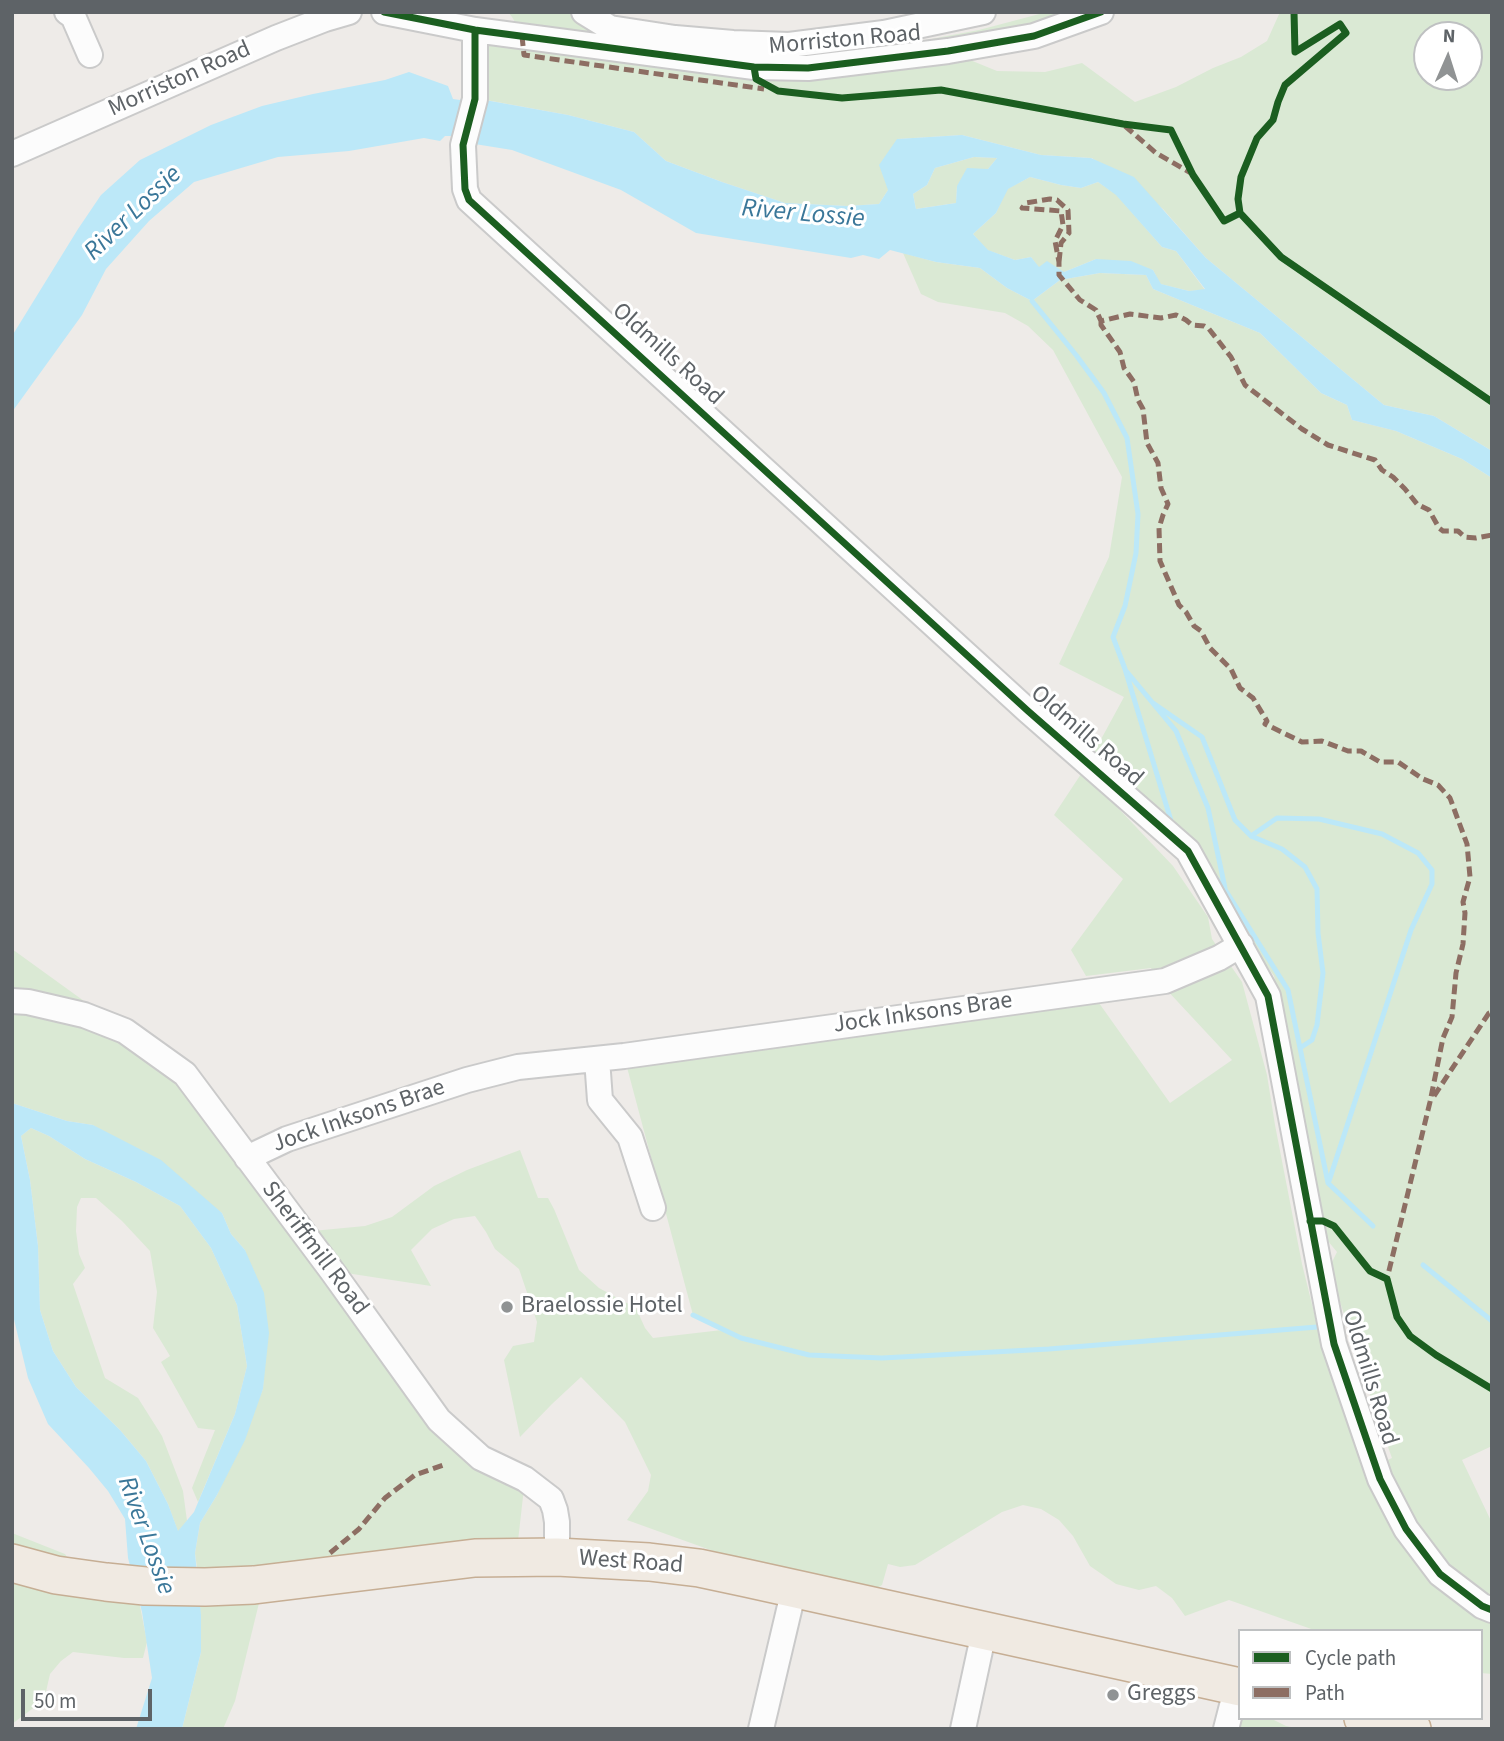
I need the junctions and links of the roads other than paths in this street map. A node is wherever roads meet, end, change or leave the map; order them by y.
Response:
1 (67, 12) edge
2 (349, 12) edge
3 (384, 12) edge
4 (584, 12) edge
5 (983, 12) edge
6 (1101, 12) edge
7 (475, 30) junction
8 (884, 33) junction
9 (90, 55) dead end
10 (886, 60) junction
11 (12, 154) edge
12 (1241, 944) junction
13 (12, 1001) edge
14 (597, 1059) junction
15 (247, 1158) junction
16 (653, 1208) dead end
17 (557, 1557) junction
18 (12, 1563) edge
19 (794, 1589) junction
20 (1492, 1610) edge
21 (984, 1632) junction
22 (1238, 1687) edge
23 (1372, 1720) edge
24 (761, 1729) edge
25 (963, 1729) edge
26 (1226, 1729) edge
27 (1412, 1729) edge

1 - 9 street
2 - 11 street, Morriston Road
3 - 7 street, Morriston Road
4 - 8 street, Morriston Road
5 - 8 street, Morriston Road
6 - 10 street, Morriston Road
7 - 10 street, Morriston Road
7 - 12 street, Oldmills Road
8 - 10 street
12 - 14 street, Jock Inksons Brae
12 - 20 street, Oldmills Road
13 - 15 street, Sheriffmill Road
14 - 15 street, Jock Inksons Brae
14 - 16 street
15 - 17 street, Sheriffmill Road
17 - 18 highway, West Road
17 - 19 highway, West Road
19 - 21 highway, West Road
19 - 24 street
21 - 22 highway, West Road
21 - 25 street
22 - 26 street
23 - 27 highway

